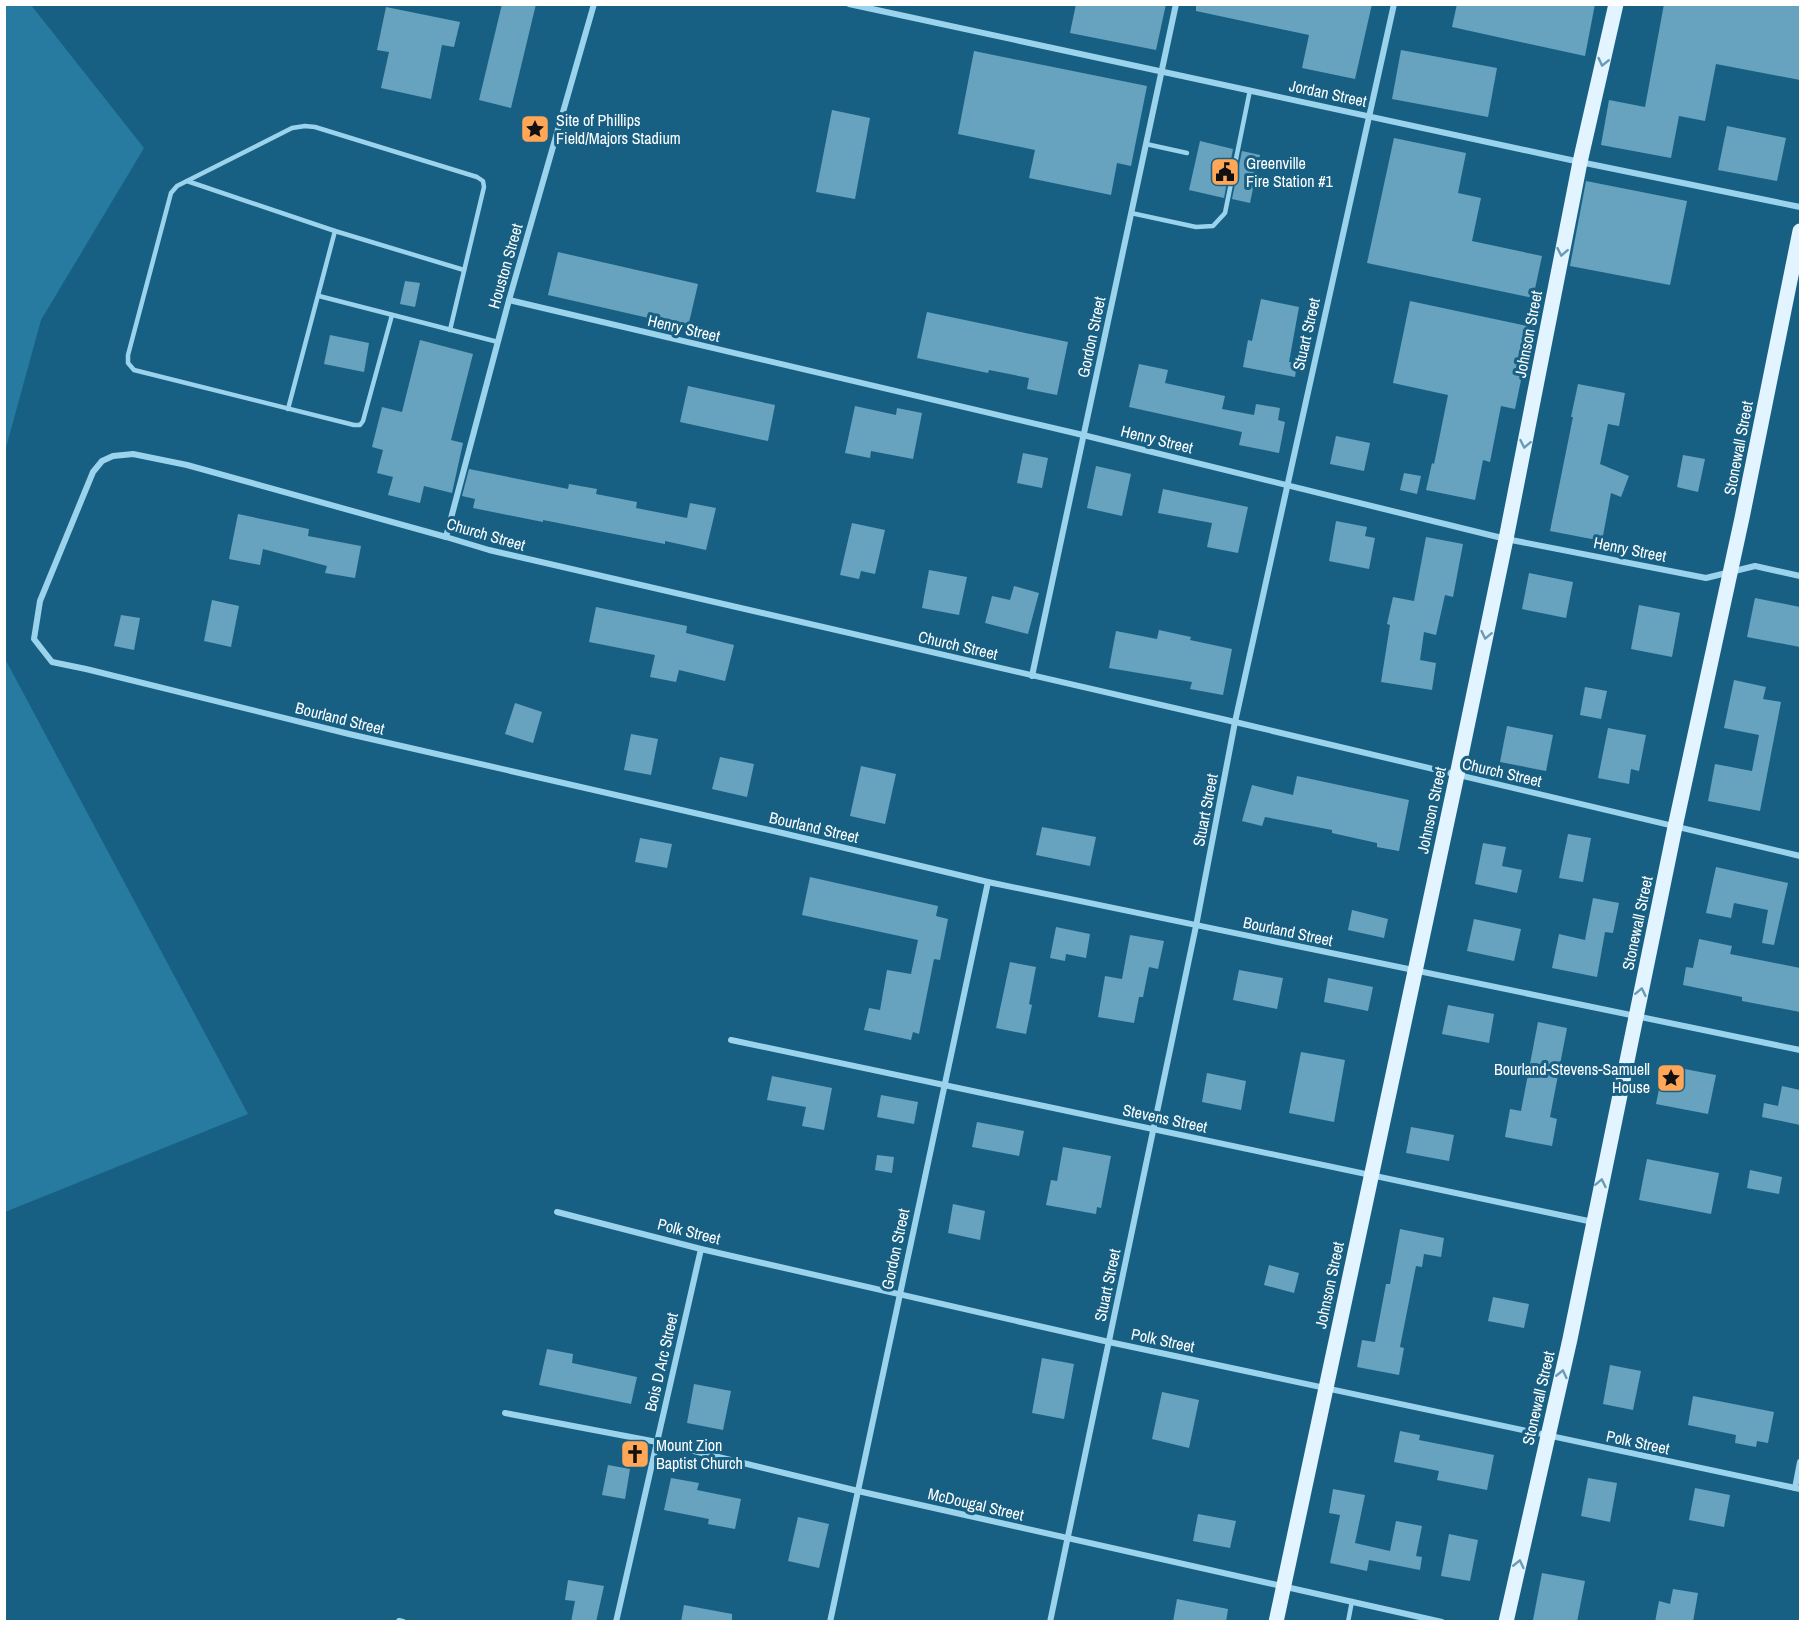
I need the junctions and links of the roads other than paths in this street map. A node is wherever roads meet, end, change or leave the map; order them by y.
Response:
1 (594, 4) edge
2 (849, 4) edge
3 (1176, 4) edge
4 (1394, 4) edge
5 (1616, 4) edge
6 (1161, 71) junction
7 (1250, 90) junction
8 (1369, 115) junction
9 (1146, 144) junction
10 (1187, 153) dead end
11 (1580, 162) junction
12 (187, 181) junction
13 (1800, 207) edge
14 (1131, 213) junction
15 (335, 231) junction
16 (1800, 231) edge
17 (464, 270) junction
18 (319, 296) junction
19 (509, 300) junction
20 (392, 315) junction
21 (450, 330) junction
22 (498, 342) junction
23 (288, 409) junction
24 (1083, 435) junction
25 (112, 456) joint
26 (1287, 484) junction
27 (446, 537) junction
28 (1506, 539) junction
29 (1730, 571) junction
30 (1800, 576) edge
31 (1032, 676) junction
32 (1235, 722) junction
33 (1457, 775) junction
34 (1675, 827) junction
35 (1800, 856) edge
36 (988, 882) junction
37 (1197, 926) junction
38 (1415, 971) junction
39 (1636, 1017) junction
40 (731, 1040) dead end
41 (1800, 1050) edge
42 (944, 1085) junction
43 (1154, 1129) junction
44 (1371, 1176) junction
45 (557, 1212) dead end
46 (1593, 1222) junction
47 (701, 1248) junction
48 (900, 1293) junction
49 (1109, 1342) junction
50 (1325, 1389) junction
51 (505, 1413) dead end
52 (1548, 1436) junction
53 (657, 1442) junction
54 (1800, 1462) edge
55 (1798, 1488) edge
56 (858, 1491) junction
57 (1068, 1538) junction
58 (1283, 1586) junction
59 (1352, 1601) junction
60 (616, 1622) edge
61 (830, 1622) edge
62 (1050, 1622) edge
63 (1276, 1622) edge
64 (1348, 1622) edge
65 (1442, 1622) edge
66 (1506, 1622) edge

1 - 19 street, Houston Street
2 - 6 street, Jordan Street
3 - 6 street, Gordon Street
4 - 8 street, Stuart Street
5 -> 11 main road, Johnson Street
6 - 7 street, Jordan Street
6 - 9 street, Gordon Street
7 - 8 street, Jordan Street
7 - 14 lane
8 - 11 street, Jordan Street
8 - 26 street, Stuart Street
9 - 10 lane
9 - 14 street, Gordon Street
11 - 13 street, Jordan Street
11 -> 28 main road, Johnson Street
12 - 15 lane
12 - 17 lane
12 - 23 lane
14 - 24 street, Gordon Street
15 - 17 lane
15 - 18 lane
16 - 29 main road, Stonewall Street
17 - 21 lane
18 - 20 lane
18 - 23 lane
19 - 22 street, Houston Street
19 - 24 street, Henry Street
20 - 21 lane
20 - 23 lane
21 - 22 lane
22 - 27 street, Houston Street
24 - 26 street, Henry Street
24 - 31 street, Gordon Street
25 - 27 street, Church Street
25 - 36 street, Bourland Street
26 - 28 street, Henry Street
26 - 32 street, Stuart Street
27 - 31 street, Church Street
28 - 29 street, Henry Street
28 -> 33 main road, Johnson Street
29 - 30 street, Henry Street
29 - 34 main road, Stonewall Street
31 - 32 street, Church Street
32 - 33 street, Church Street
32 - 37 street, Stuart Street
33 - 34 street, Church Street
33 - 38 main road, Johnson Street
34 - 35 street, Church Street
39 -> 34 main road, Stonewall Street
36 - 37 street, Bourland Street
36 - 42 street, Gordon Street
37 - 38 street, Bourland Street
37 - 43 street, Stuart Street
38 - 39 street, Bourland Street
38 - 44 main road, Johnson Street
39 - 41 street, Bourland Street
46 -> 39 main road, Stonewall Street
40 - 42 street, Stevens Street
42 - 43 street, Stevens Street
42 - 48 street, Gordon Street
43 - 44 street, Stevens Street
43 - 49 street, Stuart Street
44 - 46 street, Stevens Street
44 - 50 main road, Johnson Street
45 - 47 street, Polk Street
52 -> 46 main road, Stonewall Street
47 - 48 street, Polk Street
47 - 53 street, Bois D Arc Street
48 - 49 street, Polk Street
48 - 56 street, Gordon Street
49 - 50 street, Polk Street
49 - 57 street, Stuart Street
50 - 52 street, Polk Street
50 - 58 main road, Johnson Street
51 - 53 street, McDougal Street
52 - 55 street, Polk Street
66 -> 52 main road, Stonewall Street
53 - 56 street, McDougal Street
53 - 60 street, Bois D Arc Street
54 - 55 street
56 - 57 street, McDougal Street
56 - 61 street, Gordon Street
57 - 58 street, McDougal Street
57 - 62 street, Stuart Street
58 - 59 street, McDougal Street
58 - 63 main road, Johnson Street
59 - 64 lane
59 - 65 street, McDougal Street

